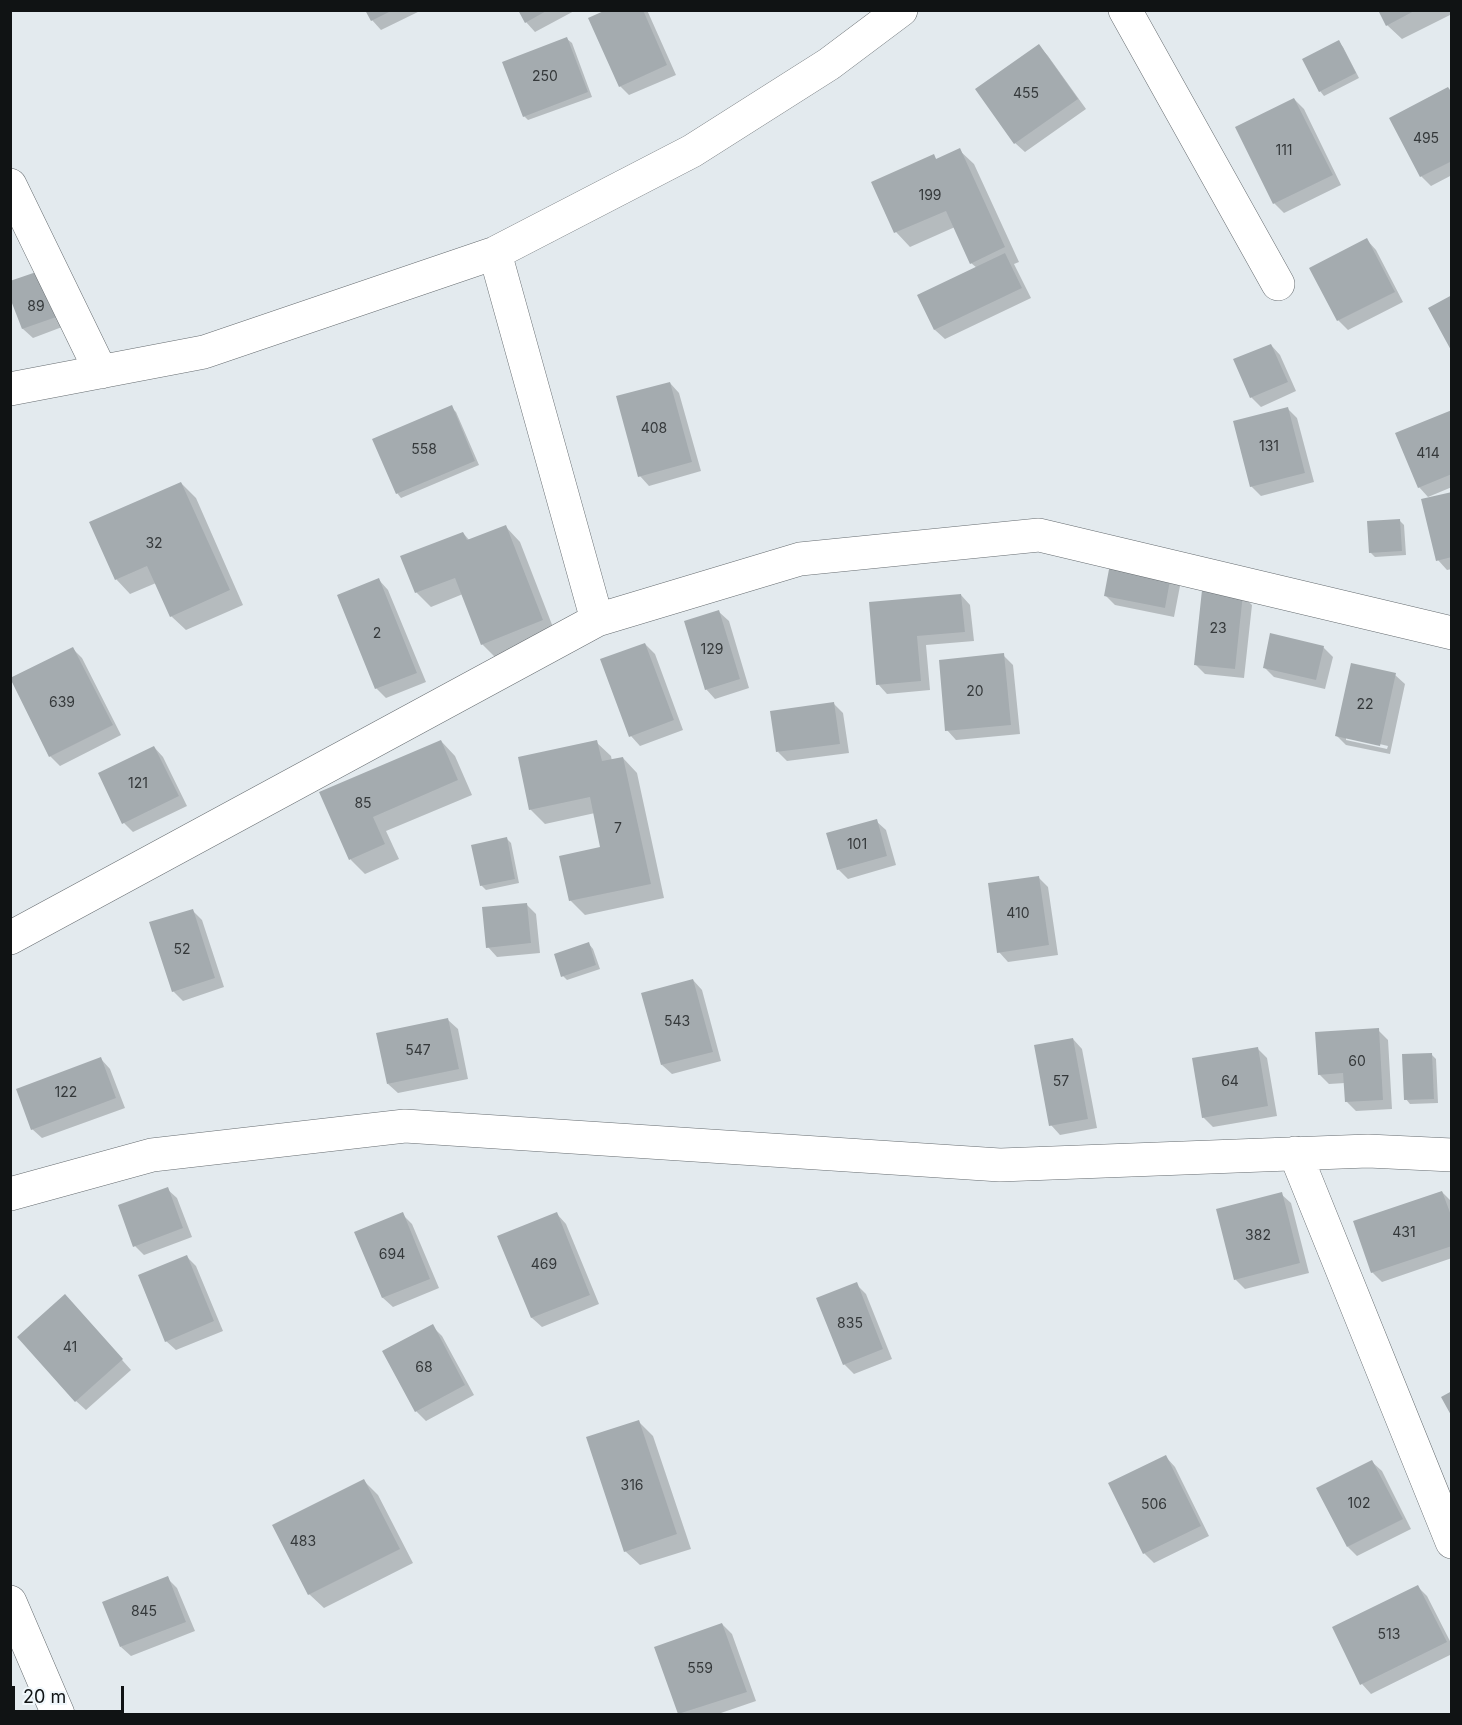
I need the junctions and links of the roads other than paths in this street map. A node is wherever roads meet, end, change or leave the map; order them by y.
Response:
1 (901, 10) edge
2 (1125, 10) edge
3 (10, 185) edge
4 (495, 253) junction
5 (1278, 284) dead end
6 (101, 372) junction
7 (10, 389) edge
8 (597, 620) junction
9 (1452, 633) edge
10 (10, 938) edge
11 (1295, 1154) junction
12 (1452, 1155) edge
13 (10, 1194) edge
14 (1452, 1542) edge
15 (10, 1602) edge
16 (58, 1714) edge

1 - 4 street
2 - 5 street
3 - 6 street
4 - 6 street
4 - 8 street
6 - 7 street
8 - 9 street
8 - 10 street
11 - 12 street
11 - 13 street
11 - 14 street
15 - 16 street

